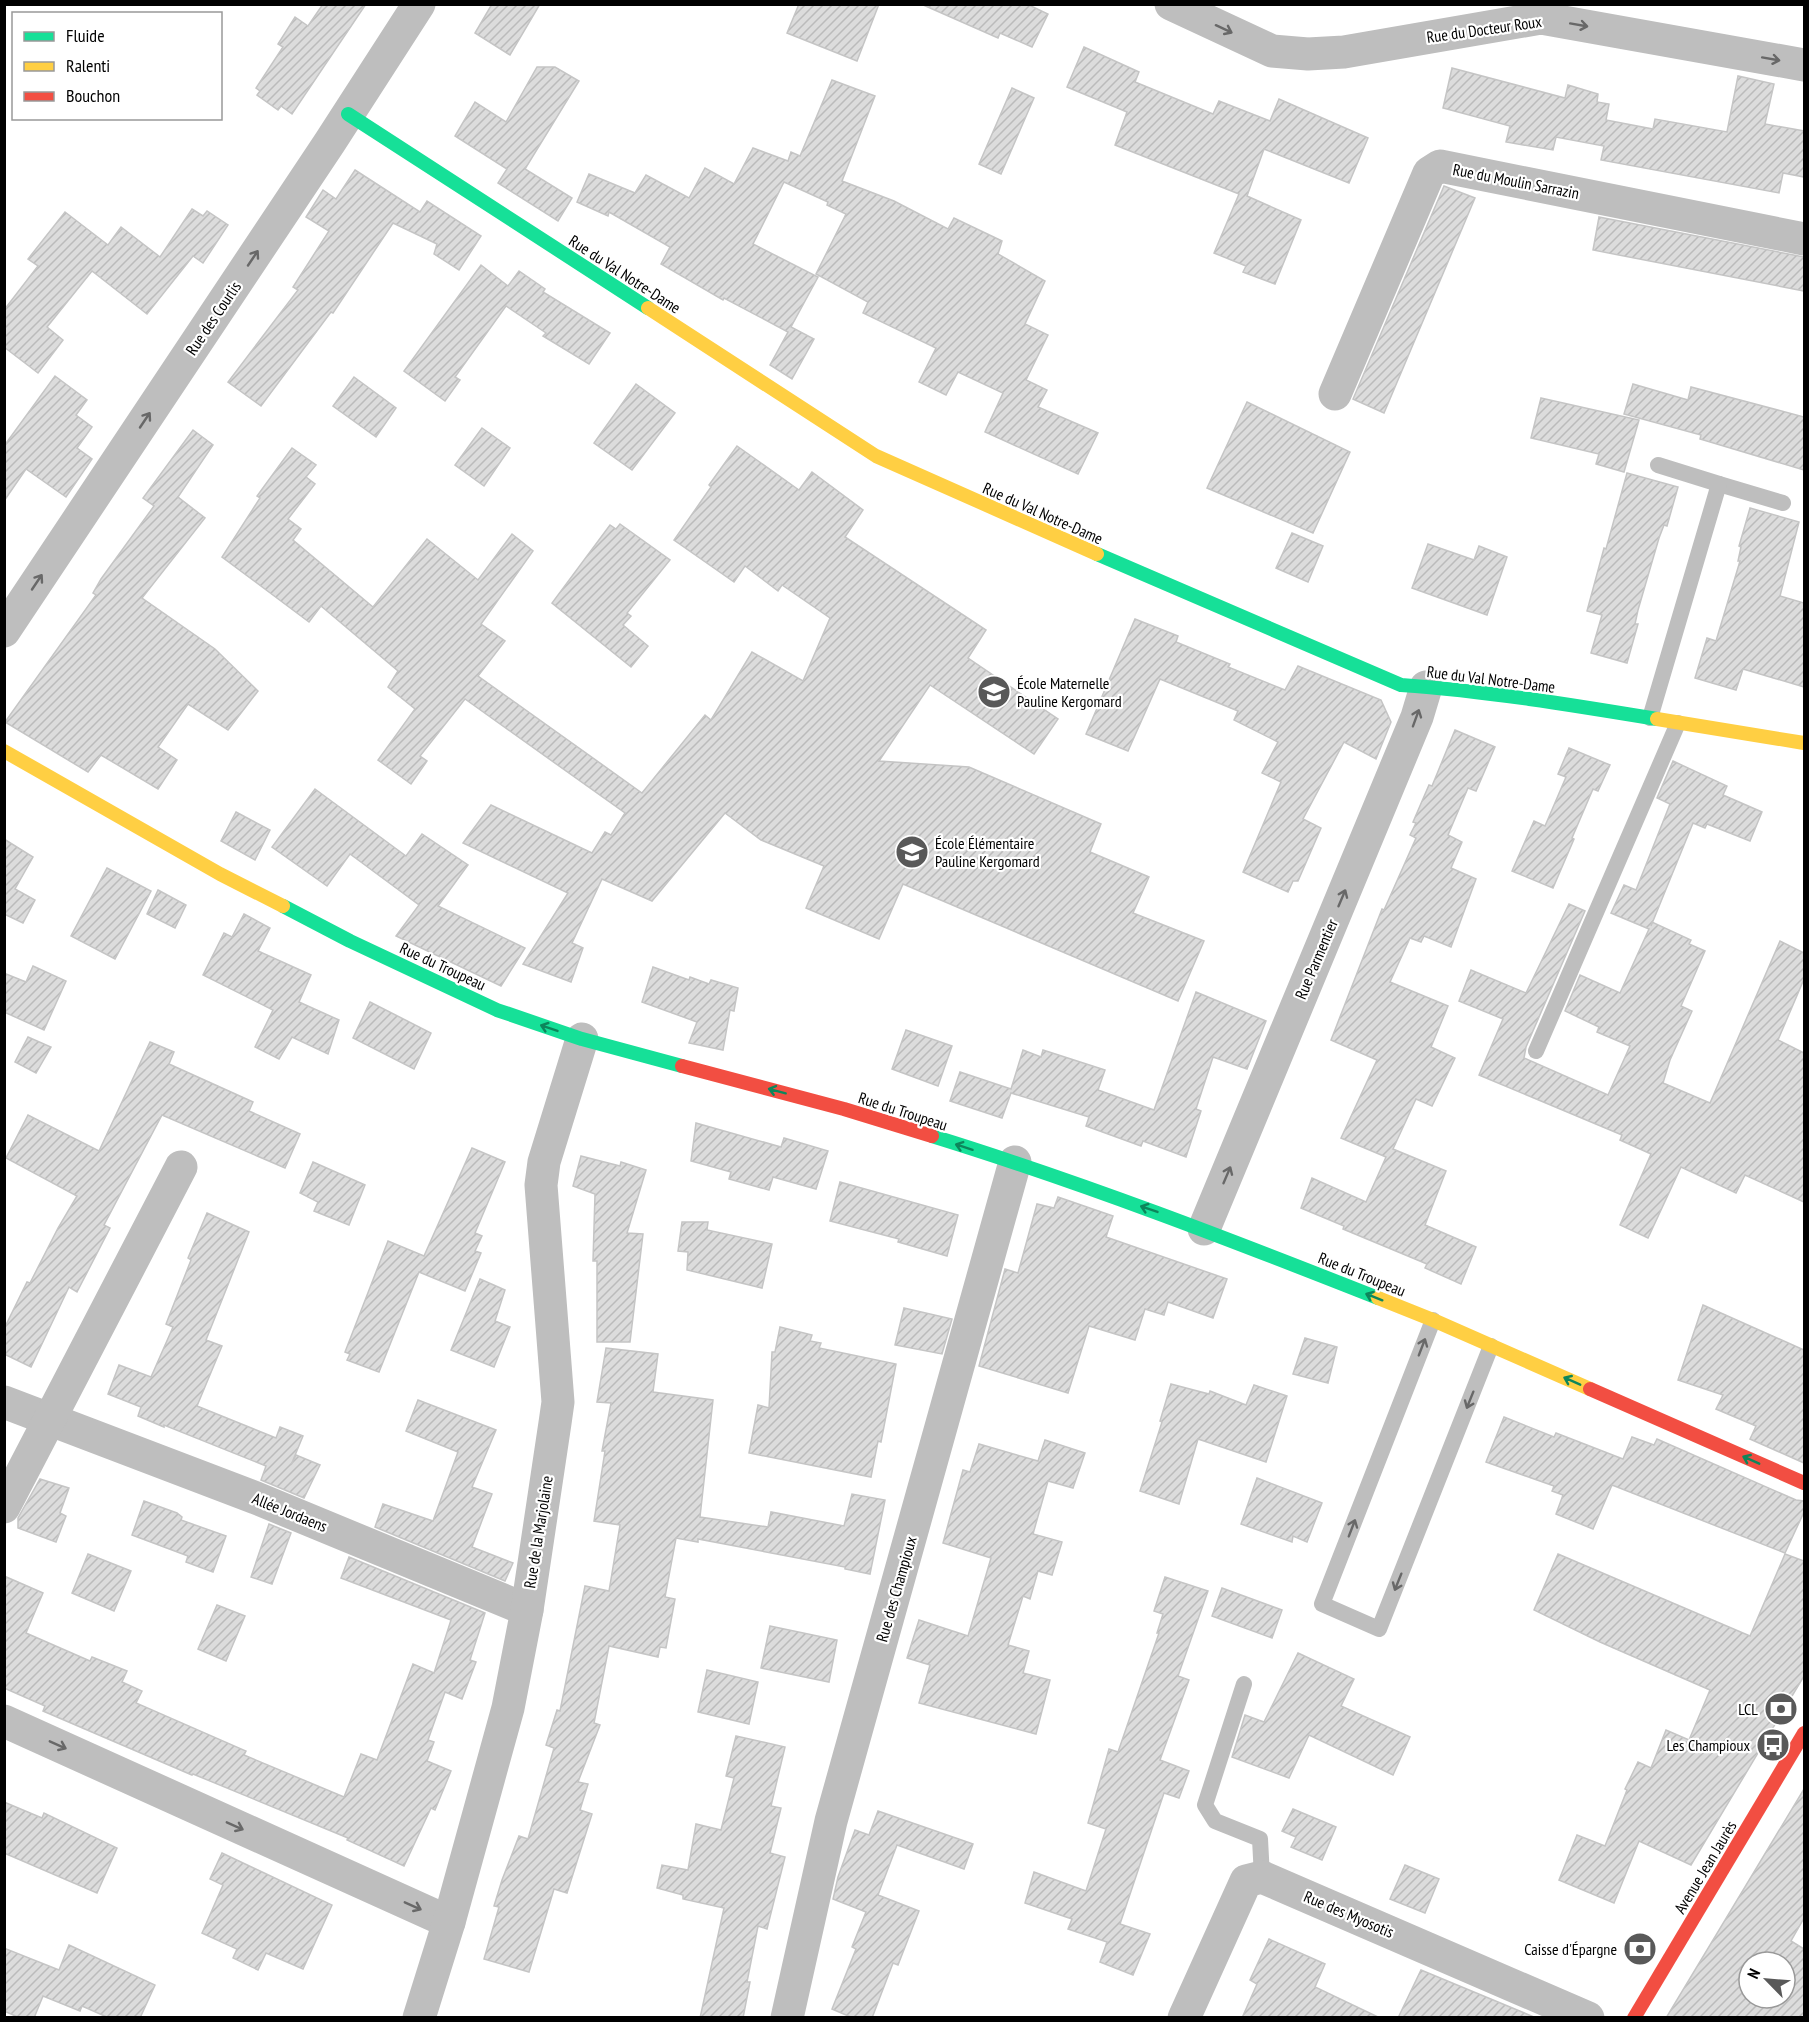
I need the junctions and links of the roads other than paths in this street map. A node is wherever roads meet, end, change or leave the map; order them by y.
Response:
1 (419, 4) edge
2 (1171, 4) edge
3 (1804, 65) edge
4 (348, 114) junction
5 (1804, 239) edge
6 (1335, 394) dead end
7 (1658, 465) dead end
8 (1719, 484) junction
9 (1783, 502) dead end
10 (4, 631) edge
11 (1426, 687) junction
12 (1650, 718) junction
13 (1678, 723) junction
14 (1804, 743) edge
15 (4, 751) edge
16 (582, 1039) junction
17 (1536, 1051) dead end
18 (1015, 1162) junction
19 (181, 1167) dead end
20 (1204, 1229) junction
21 (1433, 1320) junction
22 (1491, 1346) junction
23 (4, 1402) edge
24 (50, 1421) junction
25 (1804, 1483) edge
26 (4, 1507) edge
27 (526, 1610) junction
28 (1244, 1684) dead end
29 (4, 1721) edge
30 (1804, 1733) edge
31 (1262, 1877) junction
32 (449, 1922) junction
33 (419, 2018) edge
34 (787, 2018) edge
35 (1184, 2018) edge
36 (1588, 2018) edge
37 (1634, 2018) edge

1 - 4 street, Rue des Courlis
2 -> 3 street, Rue du Docteur Roux
10 -> 4 street, Rue des Courlis
4 - 11 street, Rue du Val Notre-Dame
5 - 6 street, Rue du Moulin Sarrazin
7 - 8 lane
8 - 9 lane
8 - 12 lane
11 - 12 street, Rue du Val Notre-Dame
20 -> 11 street, Rue Parmentier
12 - 13 street, Rue du Val Notre-Dame
13 - 14 street, Rue du Val Notre-Dame
13 - 17 lane
16 -> 15 street, Rue du Troupeau
18 -> 16 street, Rue du Troupeau
16 - 27 street, Rue de la Marjolaine
20 -> 18 street, Rue du Troupeau
18 - 34 street, Rue des Champioux
19 - 24 street
21 -> 20 street, Rue du Troupeau
21 - 22 street, Rue du Troupeau
22 -> 21 lane
25 -> 22 street, Rue du Troupeau
23 - 24 street, Allée Jordaens
24 - 26 street
24 - 27 street, Allée Jordaens
27 - 32 street, Rue de la Marjolaine
28 - 31 lane
29 -> 32 street
30 - 37 street, Avenue Jean Jaurès
31 - 35 street
31 - 36 street, Rue des Myosotis
32 - 33 street, Rue de la Marjolaine

